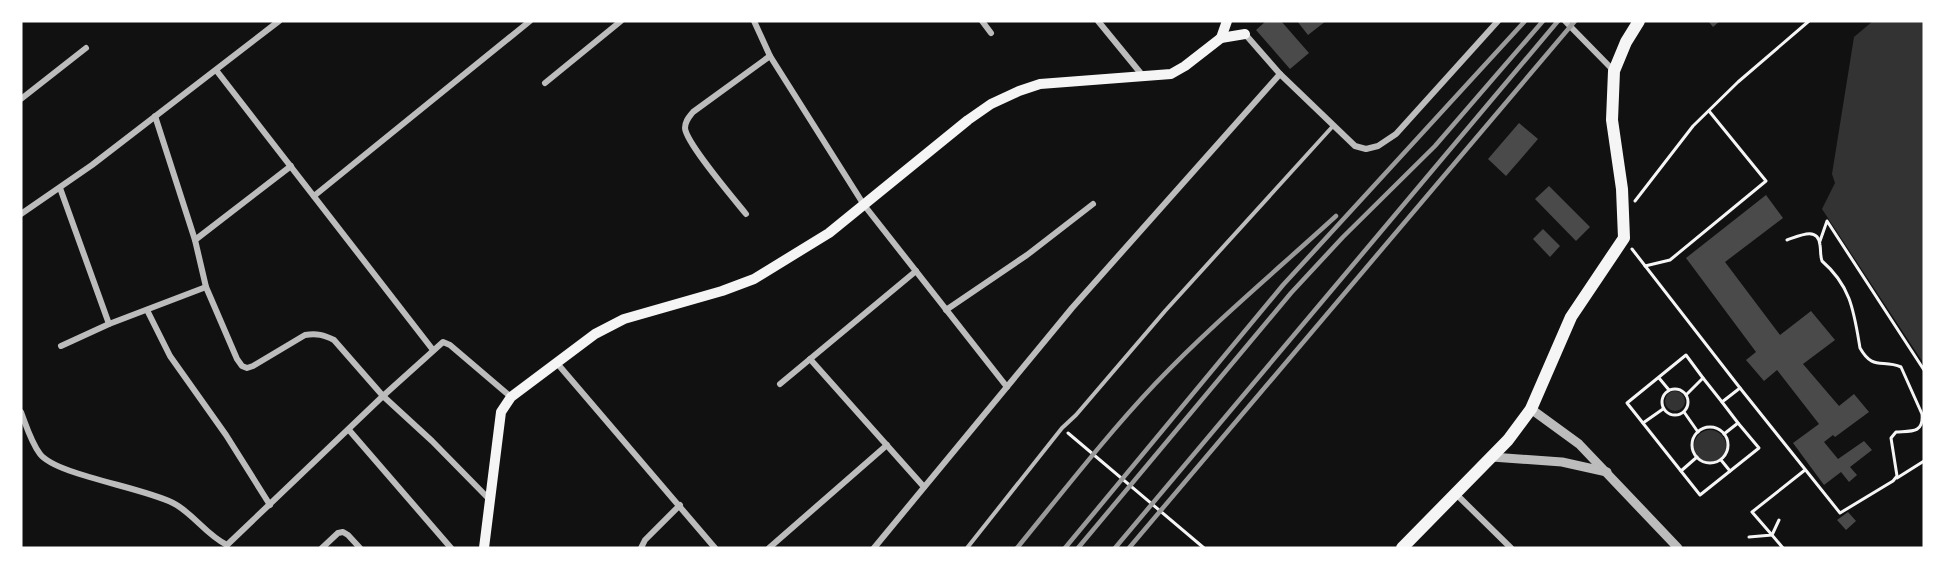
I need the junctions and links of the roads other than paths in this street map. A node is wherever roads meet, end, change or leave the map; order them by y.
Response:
1 (279, 21) edge
2 (530, 21) edge
3 (621, 21) edge
4 (754, 21) edge
5 (982, 21) edge
6 (1098, 21) edge
7 (1227, 21) edge
8 (1234, 21) edge
9 (1498, 21) edge
10 (1564, 21) edge
11 (1639, 21) edge
12 (991, 33) dead end
13 (1245, 34) junction
14 (1221, 38) junction
15 (86, 48) dead end
16 (770, 56) junction
17 (216, 70) junction
18 (1614, 71) junction
19 (1281, 74) junction
20 (1144, 76) junction
21 (545, 83) dead end
22 (21, 99) edge
23 (155, 116) junction
24 (1334, 125) junction
25 (291, 166) junction
26 (60, 188) junction
27 (314, 195) junction
28 (1093, 204) dead end
29 (864, 205) junction
30 (21, 214) edge
31 (746, 214) dead end
32 (195, 240) junction
33 (916, 271) junction
34 (206, 287) junction
35 (147, 310) junction
36 (946, 310) junction
37 (109, 324) junction
38 (61, 346) dead end
39 (434, 350) junction
40 (810, 359) junction
41 (556, 362) junction
42 (780, 384) dead end
43 (1007, 387) junction
44 (383, 396) junction
45 (511, 397) junction
46 (1531, 409) junction
47 (21, 412) edge
48 (349, 430) junction
49 (887, 445) junction
50 (1492, 457) junction
51 (1607, 472) junction
52 (924, 487) junction
53 (1456, 494) junction
54 (490, 500) junction
55 (270, 505) junction
56 (680, 505) junction
57 (226, 547) edge
58 (322, 548) edge
59 (360, 548) edge
60 (451, 548) edge
61 (484, 548) edge
62 (641, 548) edge
63 (715, 548) edge
64 (770, 548) edge
65 (874, 548) edge
66 (968, 548) edge
67 (1402, 548) edge
68 (1511, 548) edge
69 (1678, 548) edge

1 - 17 street
2 - 27 street
3 - 21 street
4 - 16 street
5 - 12 street
6 - 20 street
7 - 14 main road
8 - 13 main road
9 - 24 street
10 - 18 street
11 - 18 main road
13 - 14 main road
13 - 19 street
14 - 20 main road
15 - 22 street
16 - 29 street
16 - 31 street
17 - 23 street
17 - 25 street
18 - 46 main road
19 - 24 street
19 - 43 street
20 - 29 main road
23 - 26 street
23 - 32 street
24 - 66 lane
25 - 27 street
25 - 32 street
26 - 30 street
26 - 37 street
27 - 39 street
28 - 36 street
29 - 33 street
29 - 41 main road
32 - 34 street
33 - 36 street
33 - 40 street
34 - 35 street
34 - 44 street
35 - 37 street
35 - 55 street
36 - 43 street
37 - 38 street
39 - 44 street
39 - 45 street
40 - 42 street
40 - 49 street
41 - 45 main road
41 - 56 street
43 - 52 street
44 - 48 street
44 - 54 street
45 - 54 main road
46 - 50 main road
46 - 51 street
47 - 57 street
48 - 55 street
48 - 60 street
49 - 52 street
49 - 64 street
50 - 51 street
50 - 53 main road
51 - 69 street
52 - 65 street
53 - 67 main road
53 - 68 street
54 - 61 main road
55 - 57 street
56 - 62 street
56 - 63 street
58 - 59 street

